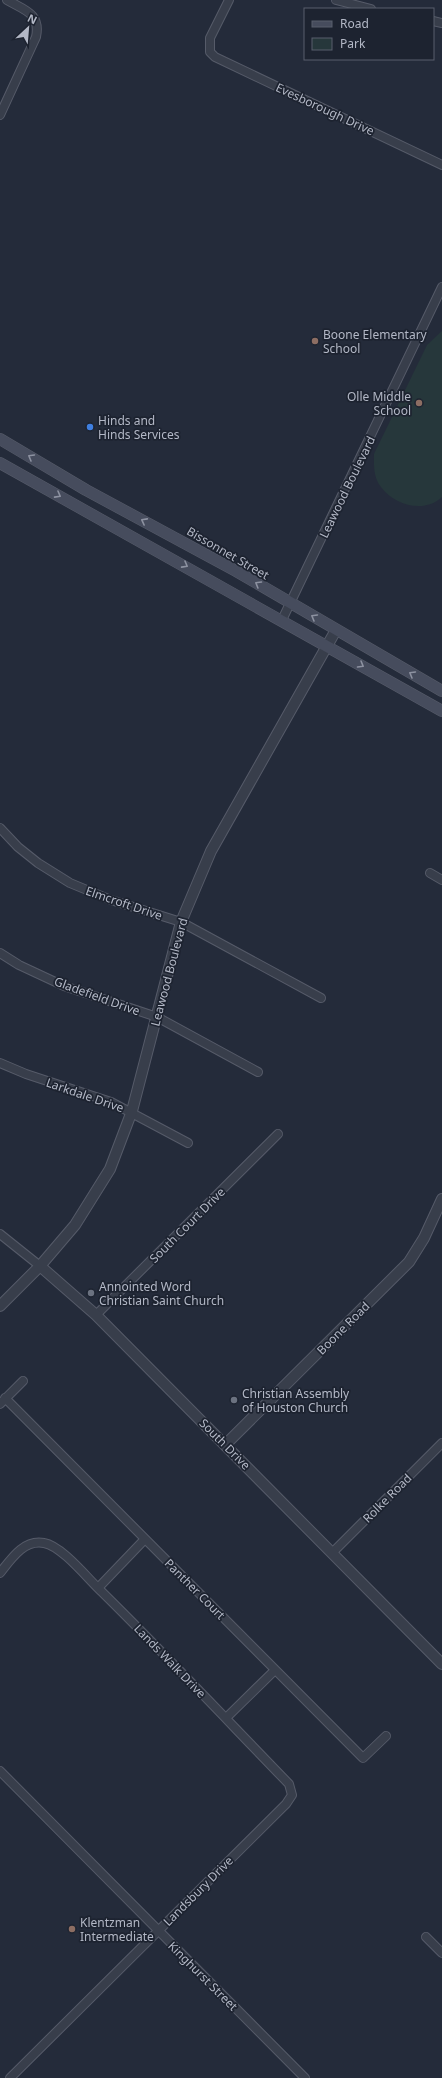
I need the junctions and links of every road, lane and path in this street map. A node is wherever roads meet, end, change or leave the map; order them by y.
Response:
1 (7, 0) edge
2 (229, 0) edge
3 (336, 0) edge
4 (367, 8) edge
5 (0, 115) edge
6 (442, 165) edge
7 (442, 287) edge
8 (0, 439) edge
9 (0, 462) edge
10 (174, 537) junction
11 (166, 554) junction
12 (291, 604) junction
13 (282, 620) junction
14 (336, 630) junction
15 (328, 645) junction
16 (442, 691) edge
17 (442, 711) edge
18 (0, 828) edge
19 (430, 873) dead end
20 (442, 880) edge
21 (180, 922) junction
22 (0, 953) edge
23 (321, 998) dead end
24 (157, 1017) junction
25 (0, 1064) edge
26 (258, 1072) dead end
27 (132, 1111) junction
28 (278, 1134) dead end
29 (188, 1143) dead end
30 (442, 1199) edge
31 (0, 1234) edge
32 (40, 1266) junction
33 (0, 1306) edge
34 (96, 1315) junction
35 (23, 1381) dead end
36 (3, 1401) edge
37 (442, 1443) edge
38 (226, 1444) junction
39 (145, 1539) junction
40 (332, 1553) junction
41 (0, 1573) edge
42 (98, 1588) junction
43 (442, 1664) edge
44 (275, 1670) junction
45 (226, 1718) junction
46 (386, 1736) dead end
47 (0, 1771) edge
48 (290, 1784) joint
49 (158, 1931) junction
50 (426, 1937) dead end
51 (442, 1952) edge
52 (10, 2078) edge
53 (305, 2078) edge

1 - 5 street
2 - 6 street, Evesborough Drive
3 - 4 street
7 - 12 street, Leawood Boulevard
10 -> 8 main road, Bissonnet Street
9 -> 11 main road
10 - 11 main road
12 -> 10 main road, Bissonnet Street
11 -> 13 main road
12 - 13 street, Leawood Boulevard
14 -> 12 main road, Bissonnet Street
13 - 15 main road
14 - 15 street, Leawood Boulevard
16 -> 14 main road, Bissonnet Street
15 -> 17 main road
15 - 21 street, Leawood Boulevard
18 - 21 street, Elmcroft Drive
19 - 20 street
21 - 23 street, Elmcroft Drive
21 - 24 street, Leawood Boulevard
22 - 24 street, Gladefield Drive
24 - 26 street, Gladefield Drive
24 - 27 street, Leawood Boulevard
25 - 27 street, Larkdale Drive
27 - 29 street, Larkdale Drive
27 - 32 street, Leawood Boulevard
28 - 34 street, South Court Drive
30 - 38 street, Boone Road
31 - 32 street, South Drive
32 - 33 street, Leawood Boulevard
32 - 34 street, South Drive
34 - 38 street, South Drive
35 - 36 street, Panther Court
36 - 39 street, Panther Court
37 - 40 street, Rolke Road
38 - 40 street, South Drive
39 - 42 street
39 - 44 street, Panther Court
40 - 43 street, South Drive
41 - 42 street, Lands Walk Drive
42 - 45 street, Lands Walk Drive
44 - 45 street
44 - 46 street, Panther Court
45 - 48 street, Lands Walk Drive
47 - 49 street, Kinghurst Street
48 - 49 street, Landsbury Drive
49 - 52 street, Landsbury Drive
49 - 53 street, Kinghurst Street
50 - 51 street

